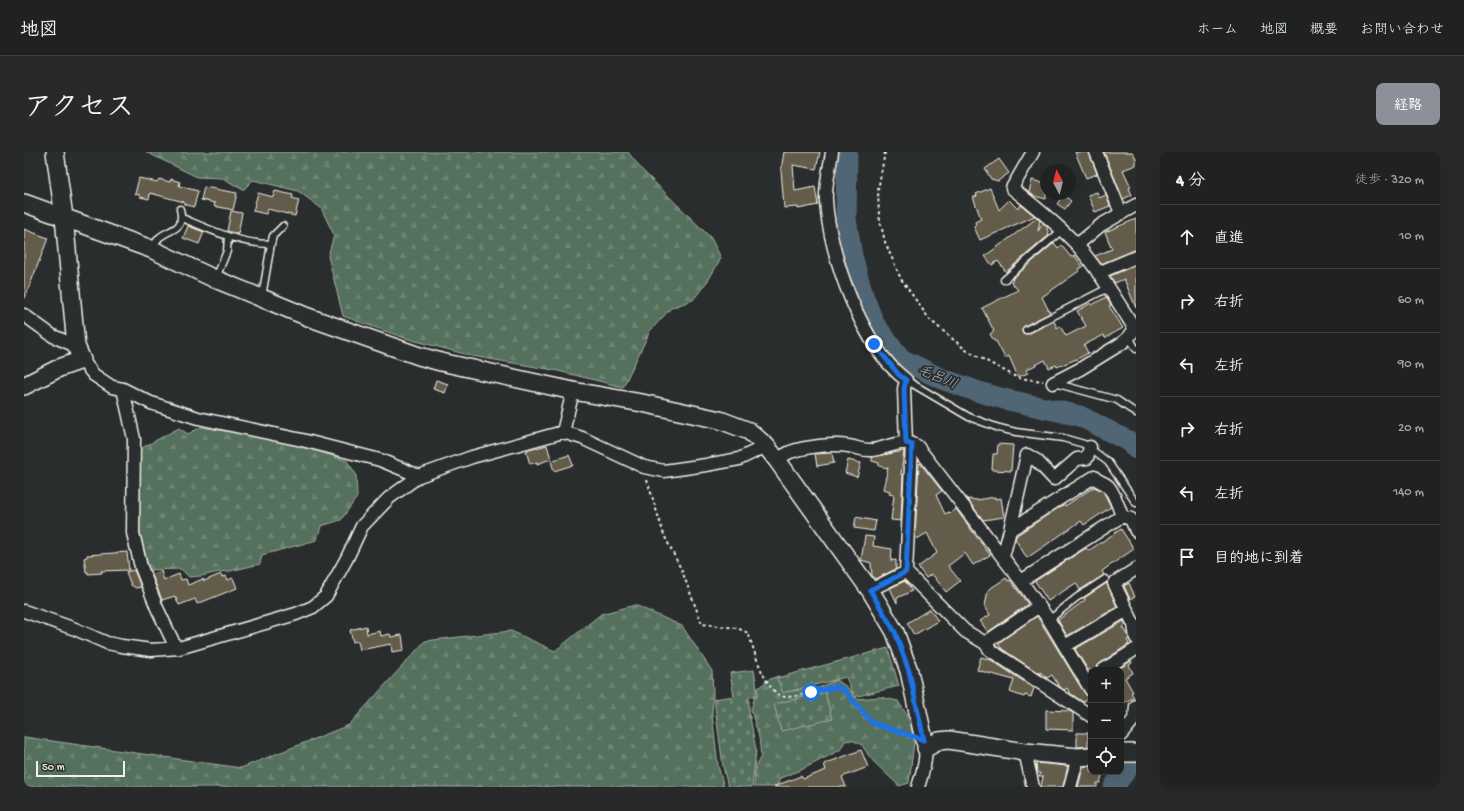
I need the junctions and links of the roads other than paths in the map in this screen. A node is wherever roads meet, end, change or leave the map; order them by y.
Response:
1 (55, 152) edge
2 (832, 152) edge
3 (1033, 152) edge
4 (1096, 152) edge
5 (24, 203) edge
6 (1136, 205) edge
7 (180, 209) dead end
8 (1121, 213) junction
9 (64, 217) junction
10 (182, 218) junction
11 (283, 226) dead end
12 (1062, 230) junction
13 (228, 236) junction
14 (271, 244) junction
15 (1077, 246) junction
16 (151, 249) junction
17 (1136, 257) edge
18 (1098, 273) junction
19 (215, 279) junction
20 (1004, 280) dead end
21 (1108, 288) junction
22 (262, 298) junction
23 (24, 315) edge
24 (1026, 330) dead end
25 (1133, 331) edge
26 (1136, 349) edge
27 (79, 353) junction
28 (906, 380) junction
29 (1053, 383) joint
30 (24, 386) edge
31 (123, 389) junction
32 (573, 391) junction
33 (1136, 413) edge
34 (563, 432) junction
35 (909, 443) junction
36 (766, 446) junction
37 (1090, 447) junction
38 (777, 460) junction
39 (419, 476) junction
40 (1136, 503) edge
41 (1122, 516) junction
42 (1010, 530) junction
43 (1136, 531) edge
44 (1002, 557) junction
45 (1136, 569) edge
46 (906, 572) junction
47 (1105, 579) dead end
48 (1021, 581) junction
49 (870, 590) junction
50 (1039, 606) junction
51 (1127, 610) junction
52 (24, 611) edge
53 (1049, 620) junction
54 (1136, 638) edge
55 (985, 643) junction
56 (1065, 646) junction
57 (176, 648) junction
58 (1136, 649) edge
59 (1108, 667) edge
60 (1088, 681) edge
61 (1136, 706) edge
62 (1088, 714) edge
63 (1135, 718) edge
64 (1124, 731) edge
65 (925, 744) junction
66 (1025, 752) junction
67 (1084, 756) edge
68 (918, 787) edge
69 (1033, 787) edge
70 (1070, 787) edge

1 - 9 street
2 - 28 street
3 - 12 street
4 - 8 street
5 - 9 street
6 - 8 street
7 - 10 lane
8 - 15 street
9 - 16 street
9 - 27 street
10 - 13 lane
10 - 16 lane
11 - 14 lane
12 - 15 street
12 - 20 lane
13 - 14 lane
13 - 19 lane
14 - 22 lane
15 - 18 street
16 - 19 street
17 - 18 street
18 - 21 street
19 - 22 street
21 - 24 lane
21 - 25 street
22 - 32 street
23 - 27 street
25 - 26 lane
25 - 29 street
27 - 30 street
27 - 31 street
28 - 35 street
28 - 37 lane
29 - 33 lane
31 - 39 street
31 - 57 street
32 - 34 street
32 - 36 street
34 - 36 street
34 - 39 street
35 - 38 street
35 - 44 street
35 - 46 street
36 - 38 street
37 - 40 lane
37 - 42 street
38 - 49 street
39 - 57 street
41 - 42 street
41 - 43 street
41 - 48 street
42 - 44 street
44 - 48 street
45 - 51 street
46 - 49 street
46 - 55 street
47 - 53 lane
48 - 50 street
49 - 65 street
50 - 53 street
50 - 55 street
51 - 54 street
51 - 56 street
52 - 57 street
53 - 56 street
55 - 62 street
56 - 60 street
58 - 59 street
61 - 63 street
63 - 64 street
65 - 66 street
65 - 68 street
66 - 67 street
66 - 69 street
67 - 70 street

